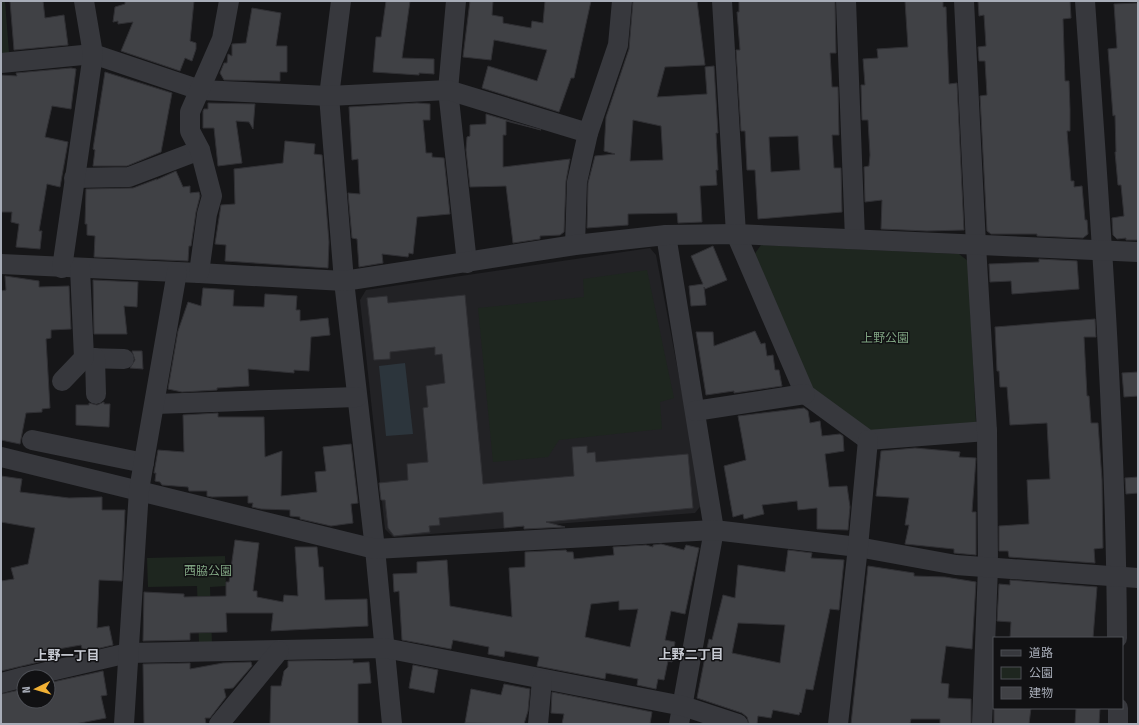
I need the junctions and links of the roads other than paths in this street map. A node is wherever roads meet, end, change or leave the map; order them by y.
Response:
1 (84, 1) edge
2 (229, 1) edge
3 (341, 1) edge
4 (456, 1) edge
5 (622, 1) edge
6 (722, 1) edge
7 (846, 1) edge
8 (964, 1) edge
9 (1085, 1) edge
10 (93, 54) junction
11 (1, 63) edge
12 (200, 90) junction
13 (448, 90) junction
14 (329, 96) junction
15 (588, 133) junction
16 (200, 150) junction
17 (74, 178) junction
18 (666, 234) junction
19 (736, 234) junction
20 (855, 239) junction
21 (575, 245) junction
22 (976, 245) junction
23 (1103, 250) junction
24 (1138, 252) edge
25 (467, 263) junction
26 (1, 264) edge
27 (71, 268) junction
28 (177, 272) junction
29 (199, 272) junction
30 (344, 281) junction
31 (89, 358) junction
32 (124, 359) dead end
33 (62, 381) dead end
34 (96, 394) dead end
35 (805, 394) junction
36 (357, 397) junction
37 (155, 404) junction
38 (694, 411) junction
39 (987, 431) junction
40 (32, 440) dead end
41 (868, 440) junction
42 (66, 447) junction
43 (1, 457) edge
44 (144, 462) junction
45 (60, 471) junction
46 (138, 490) junction
47 (714, 530) junction
48 (858, 548) junction
49 (375, 549) junction
50 (988, 567) junction
51 (1117, 576) junction
52 (1138, 578) edge
53 (1117, 637) edge
54 (385, 648) junction
55 (279, 651) junction
56 (128, 653) junction
57 (56, 670) edge
58 (16, 679) edge
59 (542, 680) junction
60 (1, 683) edge
61 (1118, 709) edge
62 (681, 715) edge
63 (124, 724) edge
64 (219, 724) edge
65 (392, 724) edge
66 (538, 724) edge
67 (738, 724) edge
68 (838, 724) edge
69 (982, 724) edge
70 (1118, 724) edge

1 - 10 street
2 - 12 street
3 - 14 street
4 - 13 street
5 - 15 street
6 - 19 street
7 - 20 street
8 - 22 street
9 - 23 street
10 - 11 street
10 - 12 street
10 - 17 street
12 - 14 street
12 - 16 street
13 - 14 street
13 - 15 street
13 - 25 street
14 - 30 street
15 - 21 street
16 - 17 street
16 - 29 street
17 - 27 street
18 - 19 street
18 - 21 street
18 - 38 street
19 - 20 street
19 - 35 street
20 - 22 street
21 - 25 street
22 - 23 street
22 - 39 street
23 - 24 street
23 - 51 street
25 - 30 street
26 - 27 street
27 - 28 street
27 - 31 street
28 - 29 street
28 - 37 street
29 - 30 street
30 - 36 street
31 - 32 street
31 - 33 street
31 - 34 street
35 - 38 street
35 - 41 street
36 - 37 street
36 - 49 street
37 - 44 street
38 - 47 street
39 - 41 street
39 - 50 street
40 - 42 street
41 - 48 street
42 - 44 street
42 - 45 street
43 - 45 street
44 - 46 street
45 - 46 street
46 - 49 street
46 - 56 street
47 - 48 street
47 - 49 street
47 - 62 street
48 - 50 street
48 - 68 street
49 - 54 street
50 - 51 street
50 - 69 street
51 - 52 street
51 - 53 street
54 - 55 street
54 - 59 street
54 - 65 street
55 - 56 street
55 - 64 street
56 - 57 street
56 - 63 street
58 - 60 street
59 - 62 street
59 - 66 street
61 - 70 street
62 - 67 street

